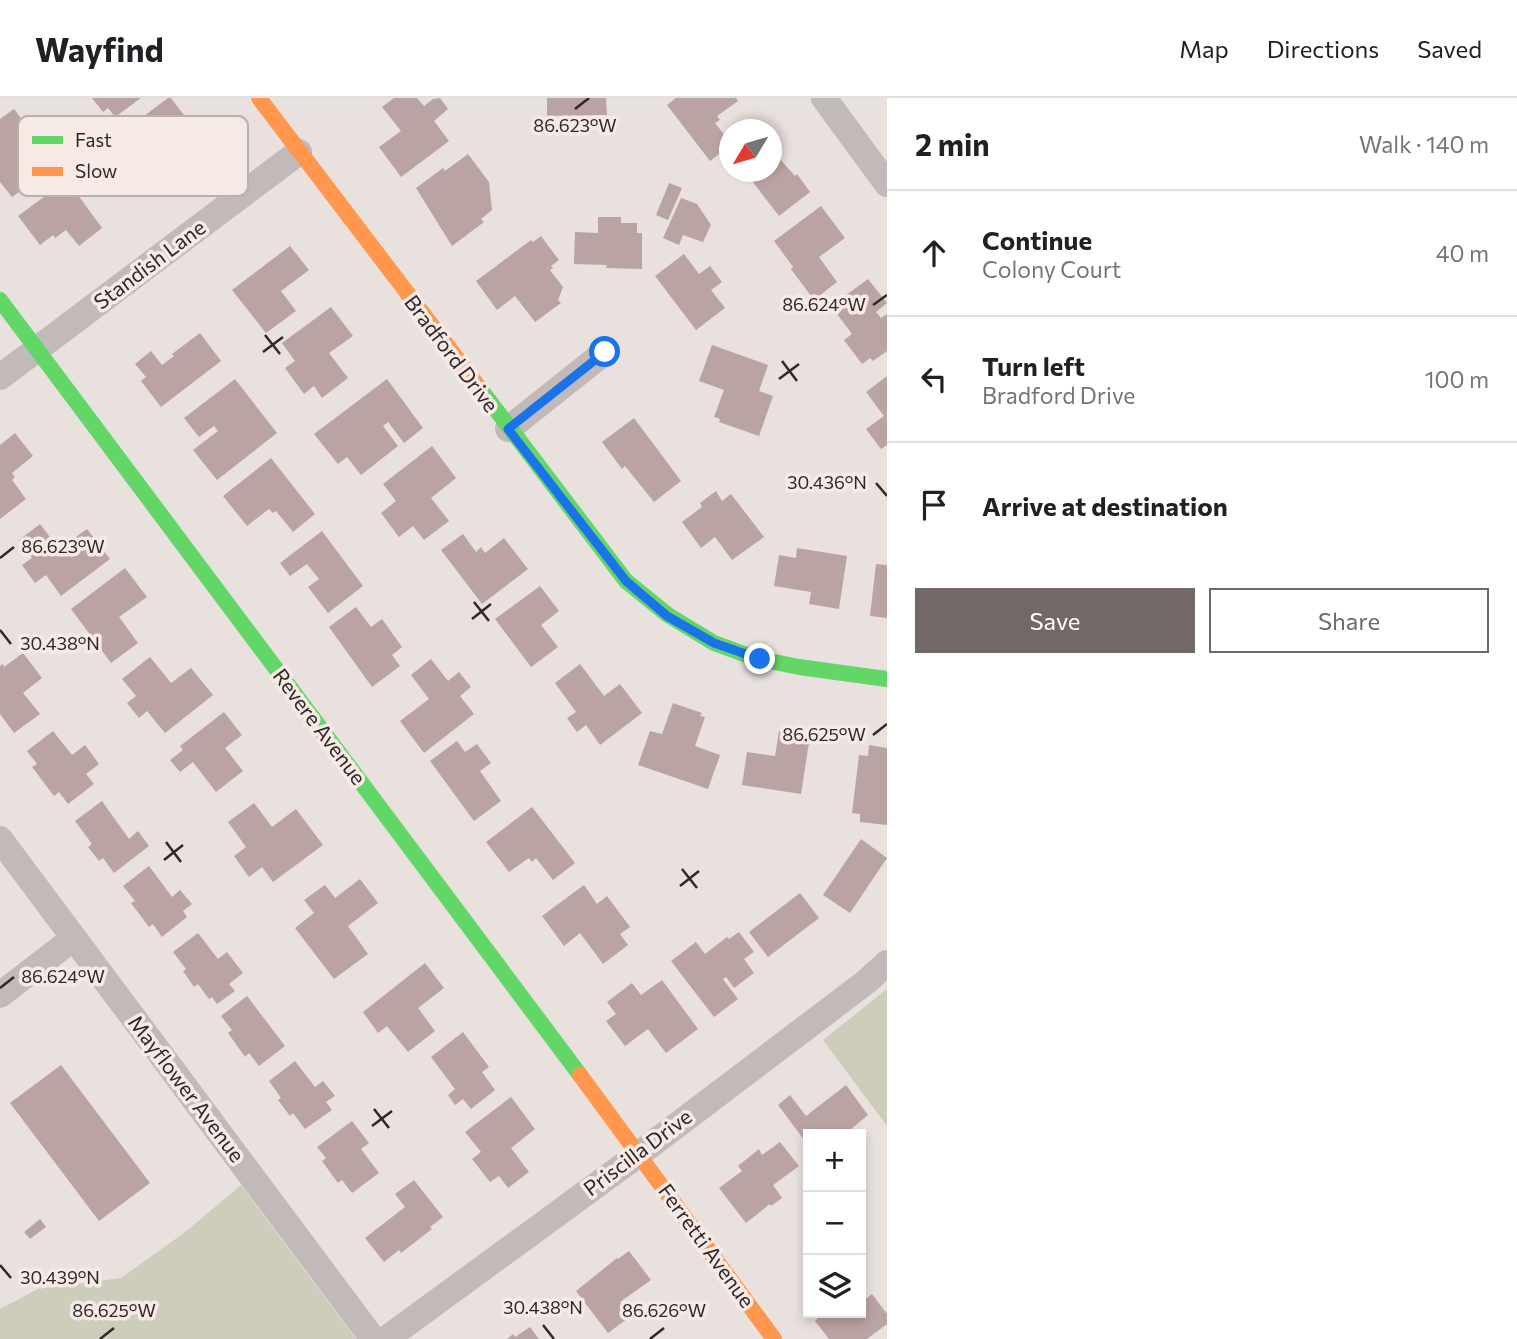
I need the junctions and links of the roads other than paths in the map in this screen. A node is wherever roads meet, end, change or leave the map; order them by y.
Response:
1 (259, 98) edge
2 (824, 98) edge
3 (299, 152) junction
4 (887, 184) edge
5 (248, 190) edge
6 (240, 196) edge
7 (0, 300) edge
8 (37, 349) junction
9 (605, 352) dead end
10 (0, 377) edge
11 (508, 429) junction
12 (887, 679) edge
13 (0, 839) edge
14 (74, 939) junction
15 (887, 963) edge
16 (0, 995) edge
17 (639, 1154) junction
18 (373, 1339) edge
19 (386, 1339) edge
20 (774, 1339) edge

1 - 3 street, Bradford Drive
2 - 4 street
3 - 5 street, Standish Lane
3 - 11 street, Bradford Drive
6 - 8 street, Standish Lane
7 - 8 street, Revere Avenue
8 - 10 street, Standish Lane
8 - 17 street, Revere Avenue
9 - 11 street
11 - 12 street, Bradford Drive
13 - 14 street, Mayflower Avenue
14 - 16 street
14 - 18 street, Mayflower Avenue
15 - 17 street, Priscilla Drive
17 - 19 street, Priscilla Drive
17 - 20 street, Ferretti Avenue

